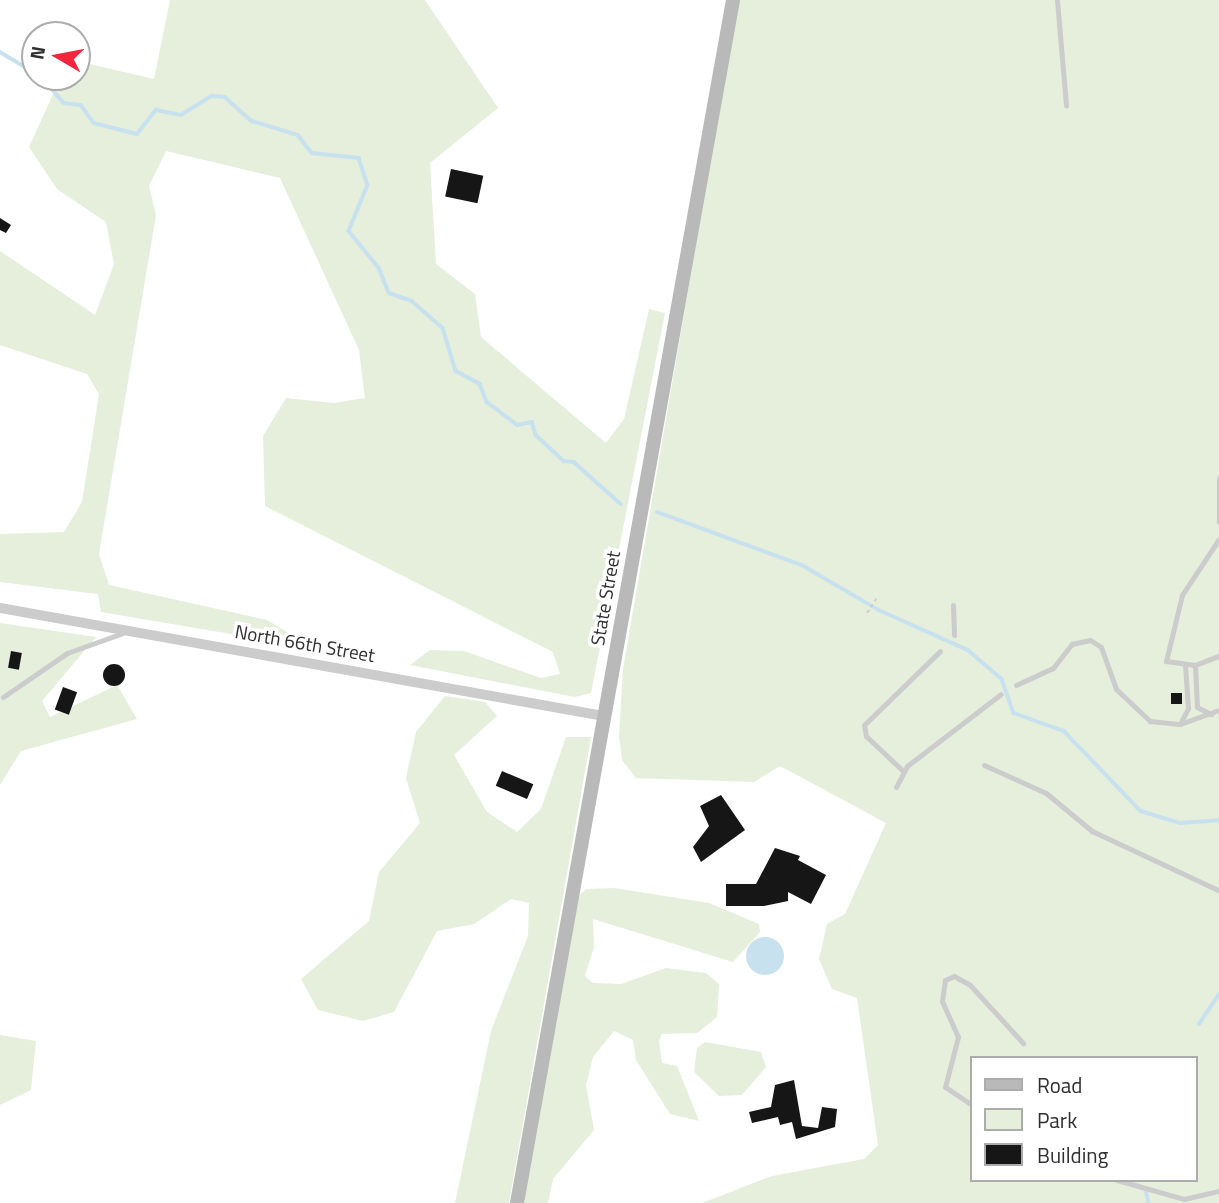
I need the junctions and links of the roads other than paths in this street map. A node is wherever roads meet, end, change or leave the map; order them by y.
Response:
1 (733, 0) edge
2 (1057, 0) edge
3 (1066, 106) dead end
4 (1219, 478) edge
5 (1219, 522) edge
6 (1219, 539) edge
7 (953, 605) dead end
8 (0, 608) edge
9 (129, 630) junction
10 (954, 635) dead end
11 (940, 651) dead end
12 (1219, 656) edge
13 (1185, 665) junction
14 (1195, 665) junction
15 (1016, 685) dead end
16 (1001, 694) dead end
17 (3, 697) dead end
18 (1219, 710) edge
19 (1211, 714) junction
20 (604, 716) junction
21 (1180, 724) junction
22 (984, 765) dead end
23 (903, 771) junction
24 (896, 788) dead end
25 (1218, 890) edge
26 (1023, 1043) dead end
27 (970, 1104) edge
28 (1123, 1182) edge
29 (1219, 1191) edge
30 (1182, 1201) edge
31 (517, 1203) edge

1 - 20 street, State Street
2 - 3 lane
4 - 5 lane
6 - 13 lane
7 - 10 lane
8 - 9 street, North 66th Street
9 - 17 lane
9 - 20 street, North 66th Street
11 - 23 lane
12 - 14 lane
13 - 14 lane
13 - 21 lane
14 - 19 lane
15 - 21 lane
16 - 23 lane
18 - 19 lane
19 - 21 lane
20 - 31 street, State Street
22 - 25 lane
23 - 24 lane
26 - 27 lane
28 - 30 lane
29 - 30 lane

